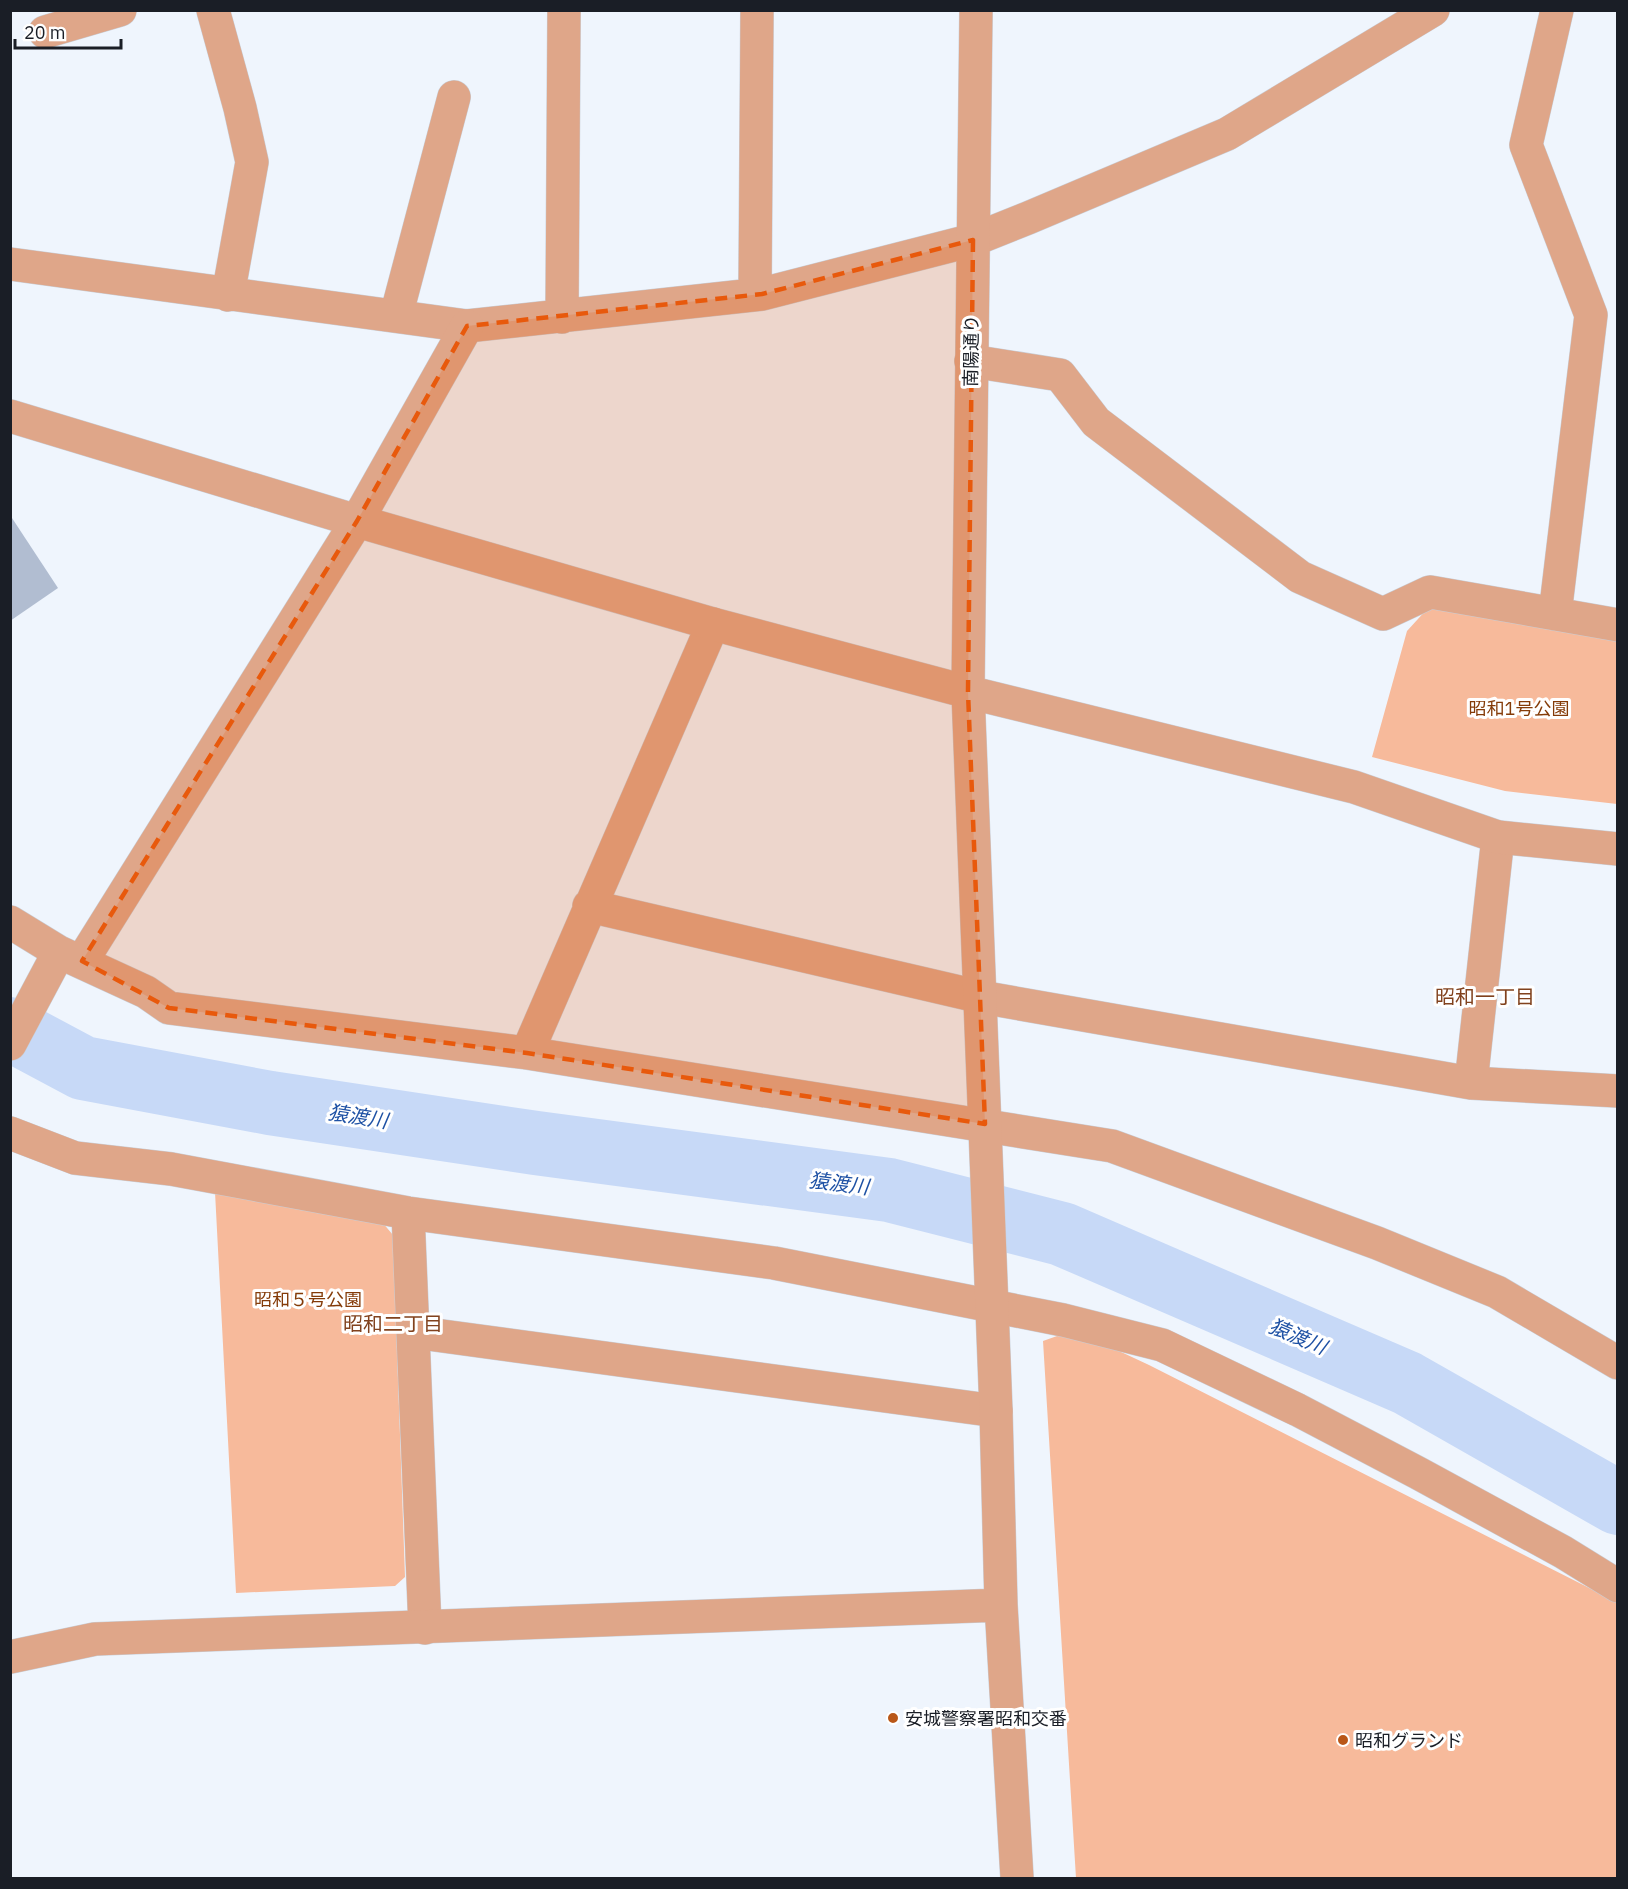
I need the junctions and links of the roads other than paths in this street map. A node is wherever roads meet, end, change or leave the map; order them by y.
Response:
1 (120, 10) edge
2 (213, 10) edge
3 (564, 10) edge
4 (757, 10) edge
5 (975, 10) edge
6 (1433, 10) edge
7 (1557, 10) edge
8 (45, 32) dead end
9 (454, 97) dead end
10 (973, 240) junction
11 (10, 264) edge
12 (755, 294) junction
13 (228, 295) junction
14 (1604, 315) edge
15 (396, 316) junction
16 (562, 317) junction
17 (467, 326) junction
18 (971, 361) junction
19 (10, 416) edge
20 (357, 521) junction
21 (1555, 614) junction
22 (713, 624) junction
23 (1617, 625) edge
24 (968, 692) junction
25 (1498, 837) junction
26 (1617, 849) edge
27 (590, 906) junction
28 (10, 922) edge
29 (70, 956) junction
30 (981, 997) junction
31 (10, 1044) edge
32 (527, 1053) junction
33 (1471, 1083) junction
34 (1617, 1091) edge
35 (10, 1133) edge
36 (985, 1133) junction
37 (408, 1213) junction
38 (992, 1296) junction
39 (412, 1332) junction
40 (1617, 1363) edge
41 (996, 1411) junction
42 (1617, 1586) edge
43 (1001, 1605) junction
44 (425, 1628) junction
45 (10, 1657) edge
46 (1017, 1878) edge

1 - 8 street
2 - 13 street
3 - 16 street
4 - 12 street
5 - 10 street, 南陽通り
6 - 10 street
7 - 14 street
9 - 15 street
10 - 12 street
10 - 18 street, 南陽通り
11 - 13 street
12 - 16 street
13 - 15 street
14 - 21 street
15 - 17 street
16 - 17 street
17 - 20 street
18 - 21 street
18 - 24 street, 南陽通り
19 - 20 street
20 - 22 street
20 - 29 street
21 - 23 street
22 - 24 street
22 - 27 street
24 - 25 street
24 - 30 street, 南陽通り
25 - 26 street
25 - 33 street
27 - 30 street
27 - 32 street
28 - 29 street
29 - 31 street
29 - 32 street
30 - 33 street
30 - 36 street, 南陽通り
32 - 36 street
33 - 34 street
35 - 37 street
36 - 38 street, 南陽通り
36 - 40 street
37 - 38 street
37 - 39 street
38 - 41 street, 南陽通り
38 - 42 street
39 - 41 street
39 - 44 street
41 - 43 street, 南陽通り
43 - 44 street
43 - 46 street, 南陽通り
44 - 45 street

